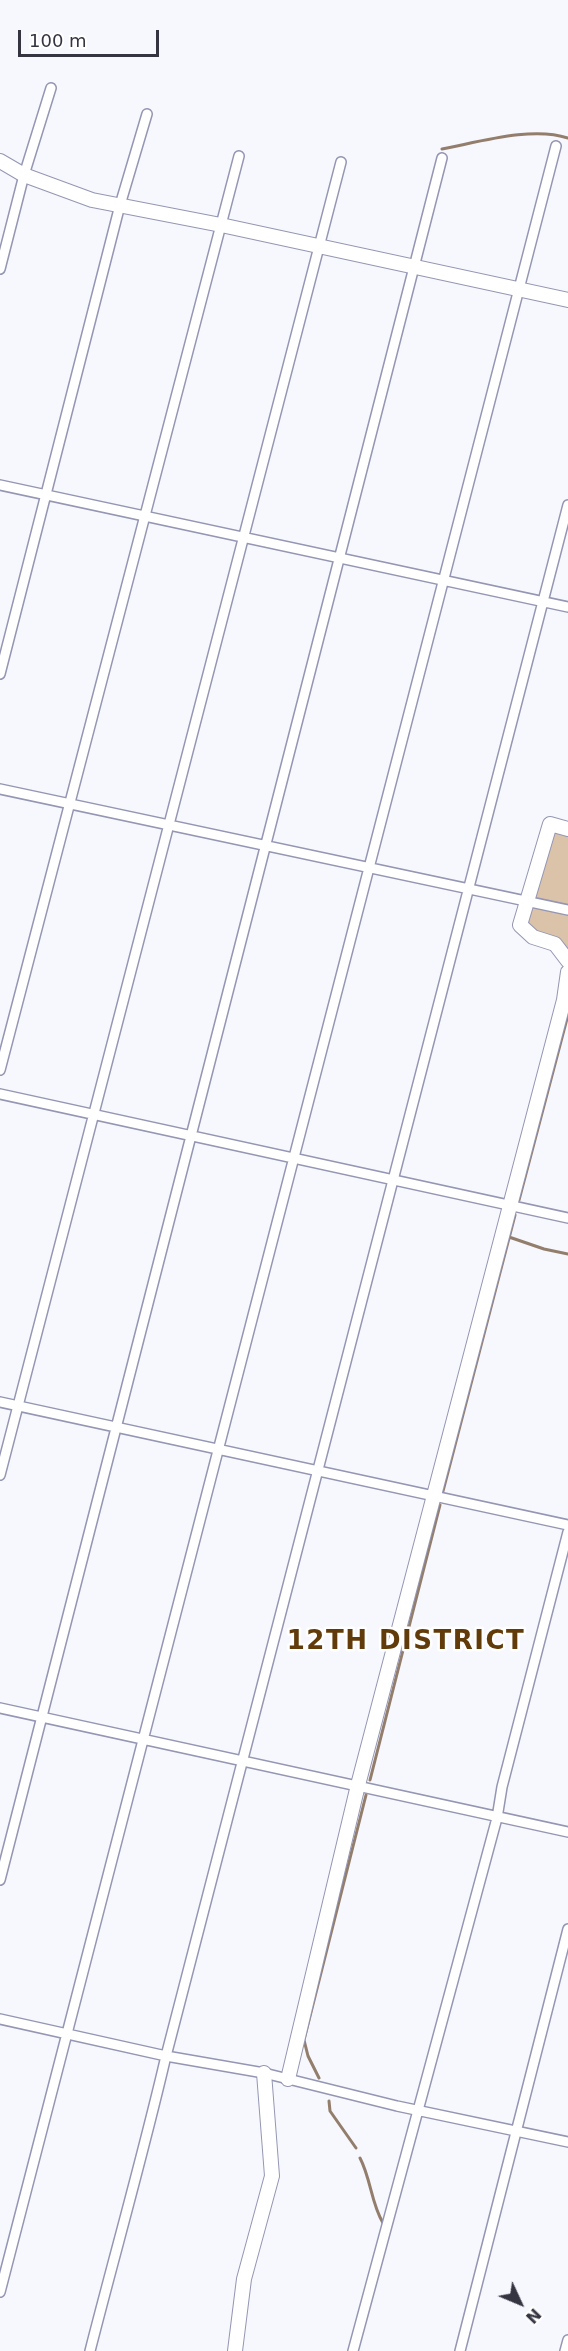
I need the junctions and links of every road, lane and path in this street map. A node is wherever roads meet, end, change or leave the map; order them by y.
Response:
1 (51, 88) dead end
2 (147, 114) dead end
3 (556, 147) dead end
4 (239, 156) dead end
5 (442, 158) dead end
6 (0, 161) edge
7 (341, 162) dead end
8 (24, 175) junction
9 (120, 205) junction
10 (221, 225) junction
11 (320, 246) junction
12 (414, 266) junction
13 (0, 269) edge
14 (519, 289) junction
15 (568, 300) edge
16 (0, 485) edge
17 (46, 494) junction
18 (568, 505) edge
19 (145, 516) junction
20 (244, 536) junction
21 (339, 556) junction
22 (444, 579) junction
23 (543, 602) junction
24 (568, 607) edge
25 (0, 674) edge
26 (0, 789) edge
27 (70, 804) junction
28 (169, 825) junction
29 (568, 829) edge
30 (265, 846) junction
31 (369, 868) junction
32 (468, 890) junction
33 (526, 902) junction
34 (568, 910) edge
35 (568, 961) edge
36 (568, 972) edge
37 (0, 1070) edge
38 (0, 1094) edge
39 (94, 1114) junction
40 (190, 1135) junction
41 (294, 1158) junction
42 (393, 1181) junction
43 (510, 1205) junction
44 (568, 1218) edge
45 (0, 1402) edge
46 (18, 1406) junction
47 (115, 1427) junction
48 (219, 1449) junction
49 (318, 1472) junction
50 (0, 1475) edge
51 (434, 1497) junction
52 (568, 1525) edge
53 (568, 1532) edge
54 (0, 1708) edge
55 (40, 1717) junction
56 (144, 1738) junction
57 (243, 1761) junction
58 (358, 1785) junction
59 (497, 1818) junction
60 (568, 1832) edge
61 (0, 1880) edge
62 (568, 1929) edge
63 (0, 2019) edge
64 (67, 2034) junction
65 (166, 2056) junction
66 (264, 2073) junction
67 (288, 2079) junction
68 (418, 2111) junction
69 (518, 2132) junction
70 (568, 2142) edge
71 (0, 2292) edge
72 (568, 2340) edge
73 (90, 2351) edge
74 (235, 2351) edge
75 (353, 2351) edge
76 (460, 2351) edge
77 (565, 2351) edge

1 - 8 street
2 - 9 street
3 - 14 street
4 - 10 street
5 - 12 street
6 - 8 street
7 - 11 street
8 - 9 street
8 - 13 street
9 - 10 street
9 - 17 street
10 - 11 street
10 - 19 street
11 - 12 street
11 - 20 street
12 - 14 street
12 - 21 street
14 - 15 street
14 - 22 street
16 - 17 street
17 - 19 street
17 - 25 street
18 - 23 street
19 - 20 street
19 - 27 street
20 - 21 street
20 - 28 street
21 - 22 street
21 - 30 street
22 - 23 street
22 - 31 street
23 - 24 street
23 - 32 street
26 - 27 street
27 - 28 street
27 - 37 street
28 - 30 street
28 - 39 street
29 - 33 street
30 - 31 street
30 - 40 street
31 - 32 street
31 - 41 street
32 - 33 street
32 - 42 street
33 - 34 street
33 - 35 street
36 - 43 street
38 - 39 street
39 - 40 street
39 - 46 street
40 - 41 street
40 - 47 street
41 - 42 street
41 - 48 street
42 - 43 street
42 - 49 street
43 - 44 street
43 - 51 street
45 - 46 street
46 - 47 street
46 - 50 street
47 - 48 street
47 - 55 street
48 - 49 street
48 - 56 street
49 - 51 street
49 - 57 street
51 - 52 street
51 - 58 street
53 - 59 street
54 - 55 street
55 - 56 street
55 - 61 street
56 - 57 street
56 - 64 street
57 - 58 street
57 - 65 street
58 - 59 street
58 - 67 street
59 - 60 street
59 - 68 street
62 - 69 street
63 - 64 street
64 - 65 street
64 - 71 street
65 - 66 street
65 - 73 street
66 - 67 street
66 - 74 street
67 - 68 street
68 - 69 street
68 - 75 street
69 - 70 street
69 - 76 street
72 - 77 street

